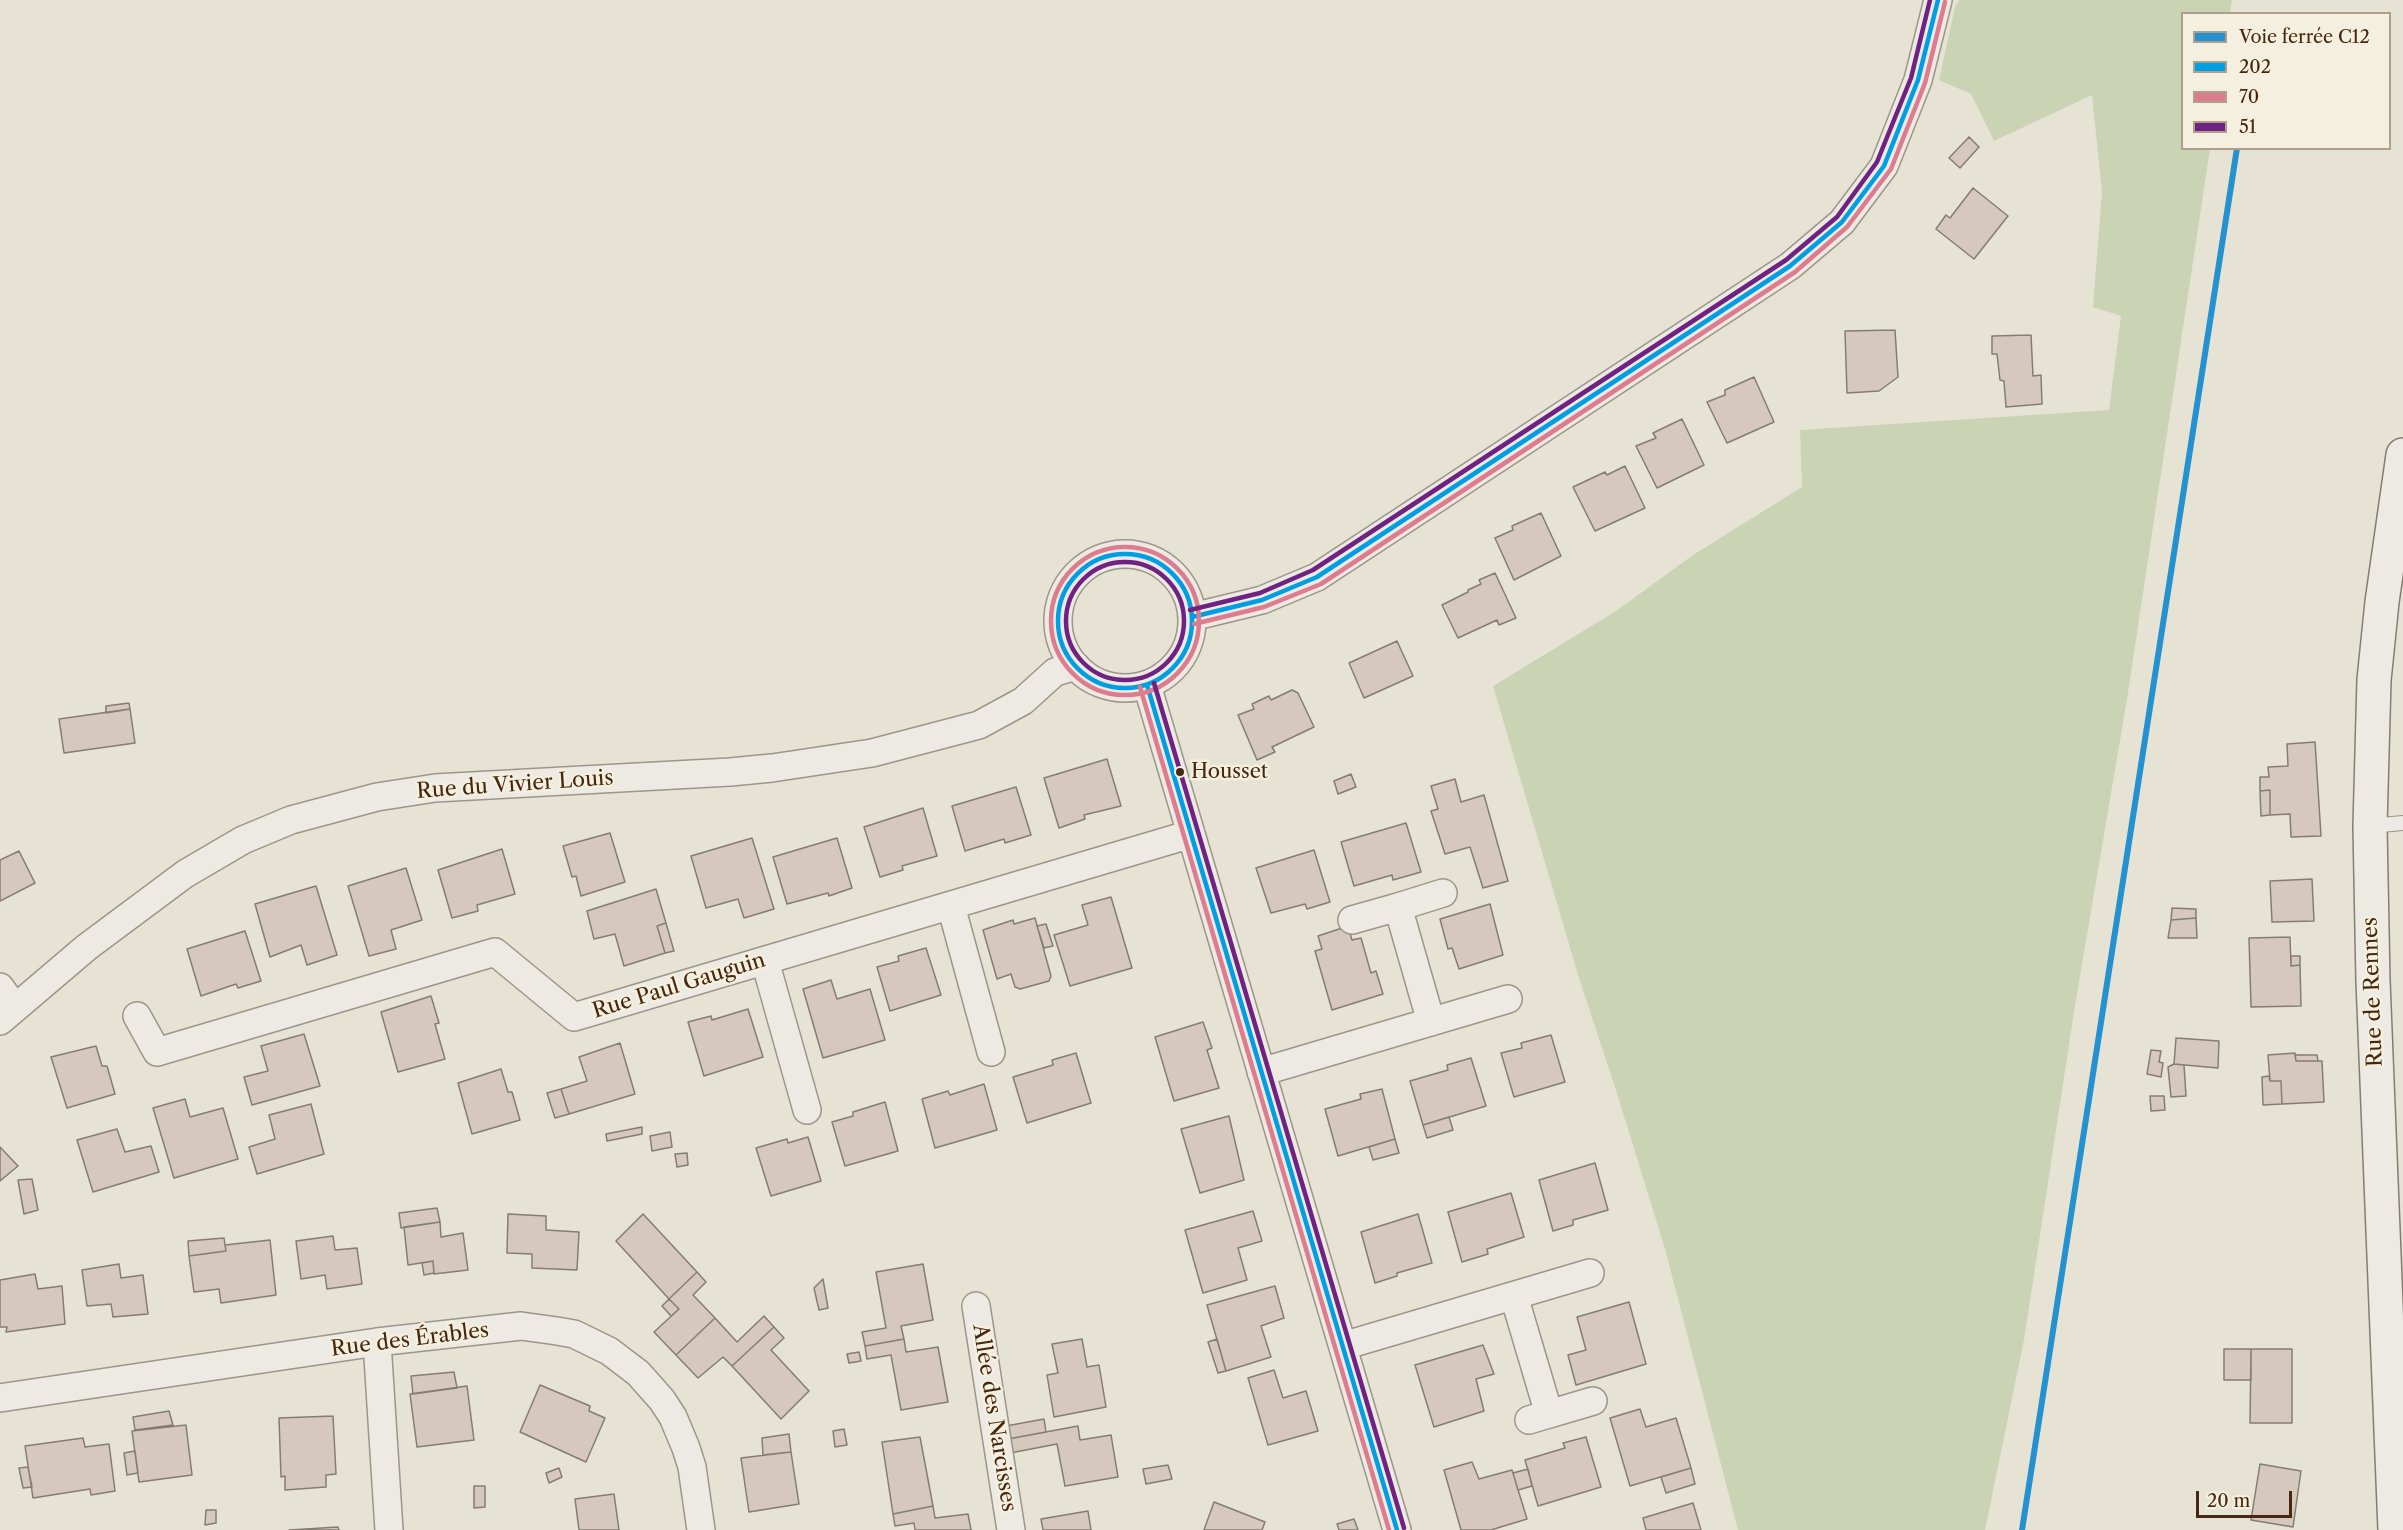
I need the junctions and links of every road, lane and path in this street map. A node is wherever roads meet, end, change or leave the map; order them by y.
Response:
1 (1938, 0) edge
2 (2403, 455) edge
3 (1192, 617) junction
4 (1076, 666) junction
5 (1147, 684) junction
6 (2403, 823) edge
7 (2370, 826) junction
8 (1191, 834) junction
9 (1443, 893) dead end
10 (951, 906) junction
11 (1398, 907) junction
12 (1352, 920) dead end
13 (765, 960) junction
14 (1508, 999) dead end
15 (5, 1006) edge
16 (137, 1016) dead end
17 (1431, 1022) junction
18 (991, 1052) dead end
19 (1261, 1072) junction
20 (807, 1110) dead end
21 (1590, 1273) dead end
22 (1514, 1296) junction
23 (2394, 1297) edge
24 (976, 1306) dead end
25 (2395, 1339) edge
26 (377, 1342) junction
27 (1343, 1346) junction
28 (0, 1398) edge
29 (1593, 1401) dead end
30 (389, 1530) edge
31 (701, 1530) edge
32 (1011, 1530) edge
33 (1397, 1530) edge
34 (2395, 1530) edge

1 - 3 street
2 - 7 main road, Rue de Rennes
3 - 4 street
3 - 5 street
4 - 5 street
4 - 15 street, Rue du Vivier Louis
5 - 8 street
6 - 7 lane
7 - 23 main road, Rue de Rennes
8 - 10 street, Rue Paul Gauguin
8 - 19 street
9 - 11 street
10 - 13 street, Rue Paul Gauguin
10 - 18 street
11 - 12 street
11 - 17 street
13 - 16 street, Rue Paul Gauguin
13 - 20 street
14 - 17 street
17 - 19 street
19 - 27 street
21 - 22 street
22 - 27 street
22 - 29 street
23 - 25 main road, Rue de Rennes
24 - 32 street, Allée des Narcisses
25 - 34 main road, Rue de Rennes
26 - 28 street, Rue des Érables
26 - 30 street
26 - 31 street, Rue des Érables
27 - 33 street

